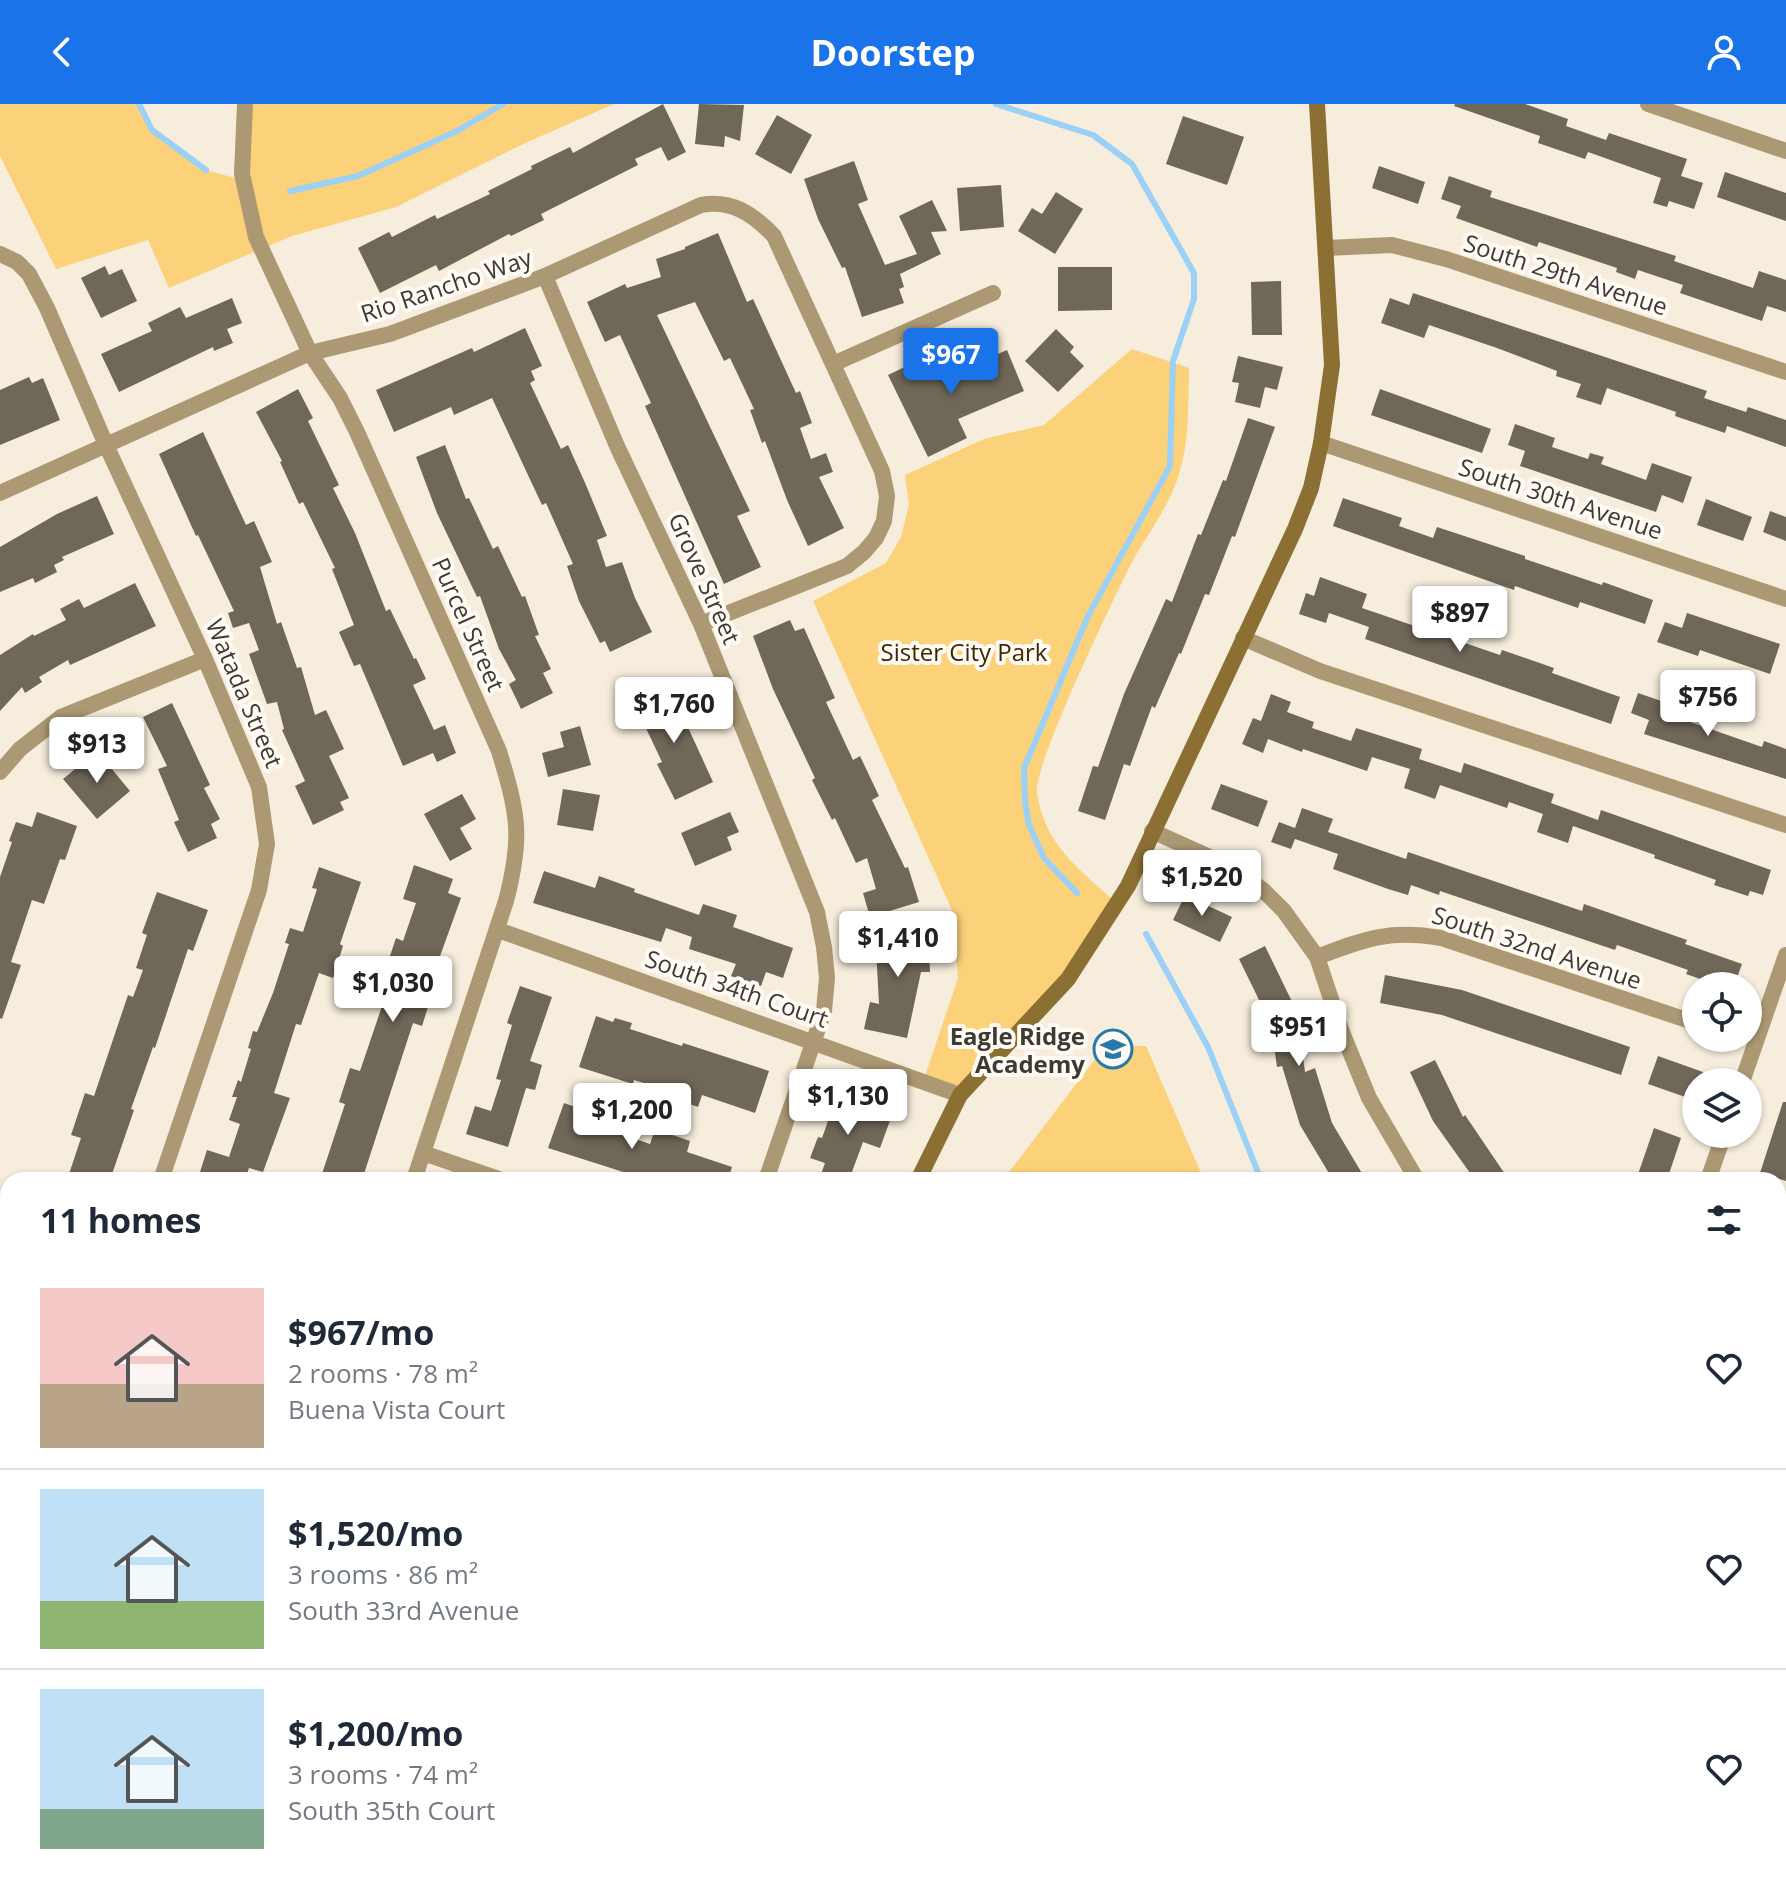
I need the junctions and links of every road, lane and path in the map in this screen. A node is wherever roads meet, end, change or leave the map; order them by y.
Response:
1 (245, 104) edge
2 (1317, 104) edge
3 (1648, 104) edge
4 (1786, 151) edge
5 (1326, 248) junction
6 (2, 254) edge
7 (545, 276) junction
8 (993, 293) dead end
9 (310, 353) junction
10 (833, 364) junction
11 (1786, 372) edge
12 (1321, 443) junction
13 (107, 447) junction
14 (0, 493) edge
15 (1786, 599) edge
16 (701, 624) junction
17 (1243, 638) junction
18 (205, 659) junction
19 (0, 772) edge
20 (1786, 825) edge
21 (1152, 831) junction
22 (498, 930) junction
23 (1786, 955) edge
24 (1317, 957) junction
25 (1762, 1009) edge
26 (1682, 1018) edge
27 (815, 1041) junction
28 (960, 1095) junction
29 (1719, 1148) edge
30 (423, 1153) junction
31 (164, 1172) edge
32 (417, 1172) edge
33 (479, 1172) edge
34 (769, 1172) edge
35 (922, 1172) edge
36 (1412, 1172) edge
37 (1711, 1172) edge

1 - 9 street, Purcel Street
2 - 5 street
3 - 4 street
5 - 11 street, South 29th Avenue
5 - 12 street
6 - 13 street, Watada Street
7 - 9 street, Rio Rancho Way
7 - 10 street, Rio Rancho Way
7 - 16 street, Grove Street
8 - 10 street
9 - 13 street, Rio Rancho Way
9 - 22 street, Purcel Street
10 - 16 street, Rio Rancho Way
12 - 15 street, South 30th Avenue
12 - 17 street
13 - 14 street, Rio Rancho Way
13 - 18 street, Watada Street
16 - 27 street, Grove Street
17 - 20 street
17 - 21 street
18 - 19 street
18 - 31 street, Watada Street
21 - 24 street
21 - 28 street
22 - 27 street, South 34th Court
22 - 30 street, Purcel Street
23 - 25 street
24 - 26 street, South 32nd Avenue
24 - 36 street
27 - 28 street, South 34th Court
27 - 34 street, Grove Street
28 - 35 street
29 - 37 street
30 - 32 street, Purcel Street
30 - 33 street

